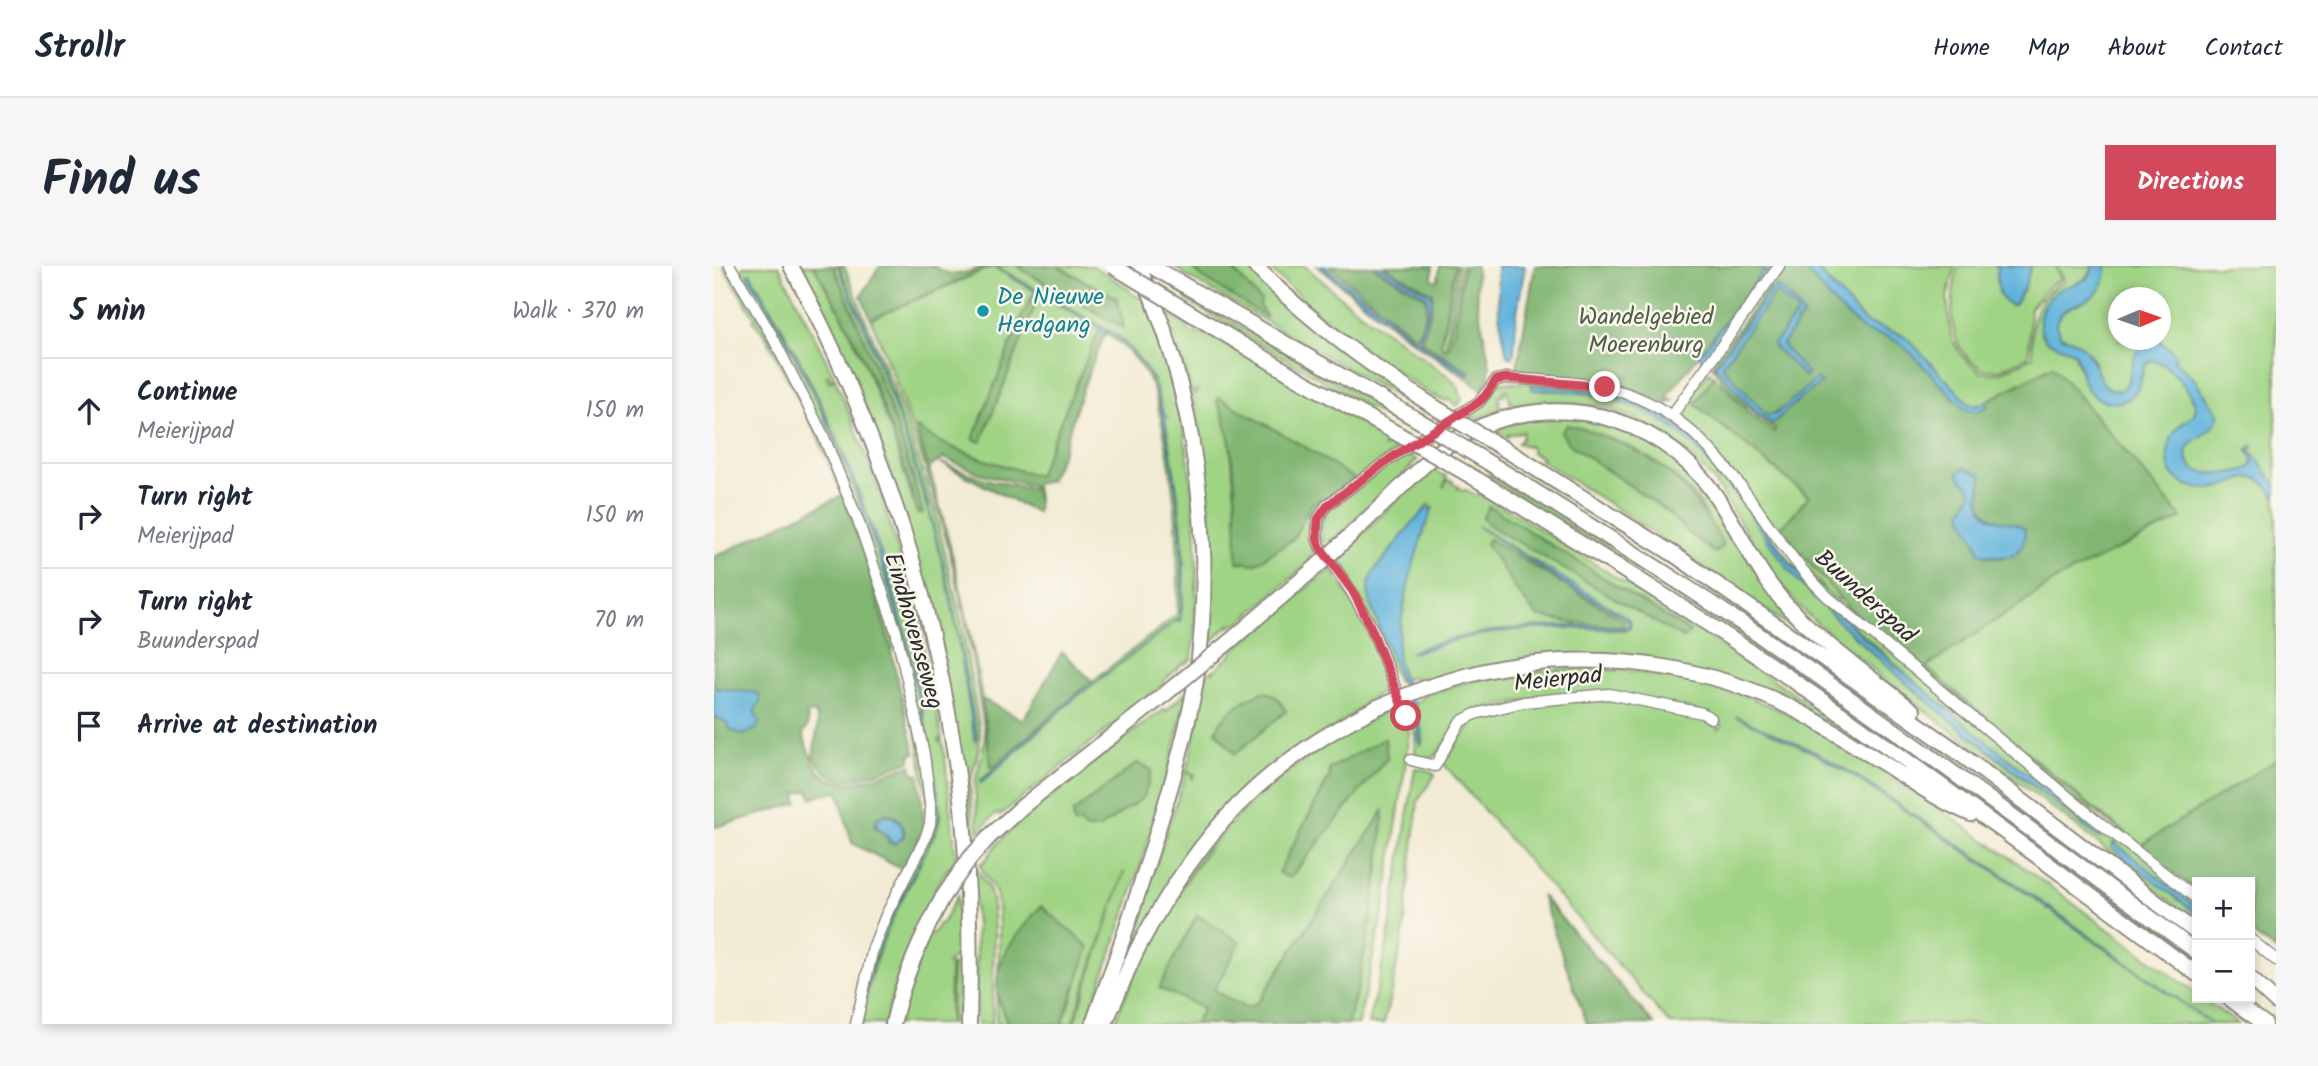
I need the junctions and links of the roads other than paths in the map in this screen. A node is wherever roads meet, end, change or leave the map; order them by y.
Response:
1 (730, 266) edge
2 (791, 266) edge
3 (1113, 266) edge
4 (1138, 266) edge
5 (1150, 266) edge
6 (1255, 266) edge
7 (1779, 266) edge
8 (1672, 415) junction
9 (1406, 716) dead end
10 (1711, 718) dead end
11 (1955, 750) junction
12 (1411, 760) dead end
13 (1986, 819) junction
14 (2192, 895) edge
15 (2192, 929) edge
16 (2255, 944) edge
17 (2192, 948) edge
18 (2276, 960) edge
19 (2192, 970) edge
20 (2255, 983) edge
21 (2255, 995) edge
22 (2276, 1002) edge
23 (2237, 1003) edge
24 (2276, 1010) edge
25 (856, 1024) edge
26 (893, 1024) edge
27 (968, 1024) edge
28 (1093, 1024) edge
29 (1104, 1024) edge
30 (2265, 1024) edge

1 - 25 street, Eindhovenseweg
2 - 27 highway
3 - 13 highway, bridge
4 - 28 highway
5 - 17 highway, bridge
6 - 11 highway, bridge
7 - 8 street
8 - 9 street, Buunderspad
8 - 14 street, Buunderspad
10 - 12 street, Meierpad
11 - 15 highway
11 - 26 highway, bridge
13 - 19 highway
13 - 29 highway, bridge
16 - 18 street
20 - 22 highway
21 - 24 highway
23 - 30 highway

